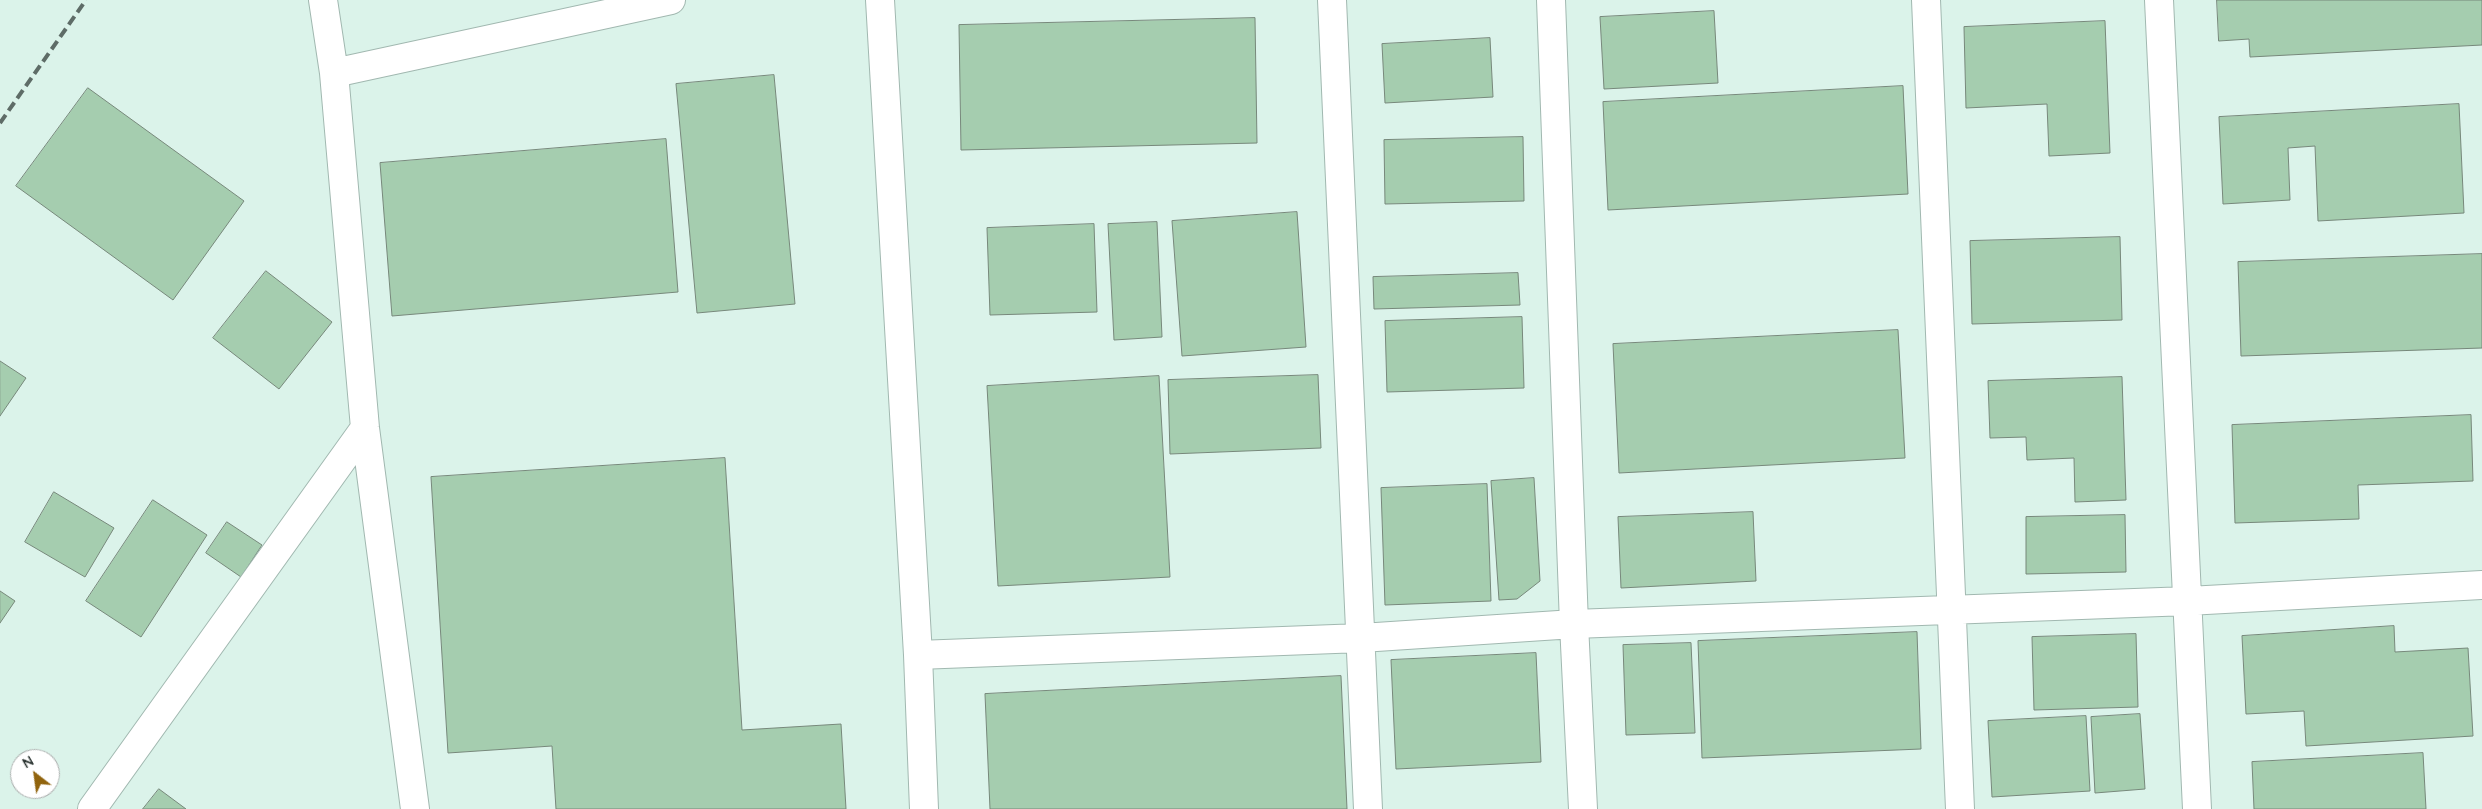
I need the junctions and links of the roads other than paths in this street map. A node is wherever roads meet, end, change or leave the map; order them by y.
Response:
1 (323, 0) edge
2 (671, 0) edge
3 (880, 0) edge
4 (1332, 0) edge
5 (1551, 0) edge
6 (1926, 0) edge
7 (2159, 0) edge
8 (621, 5) edge
9 (334, 73) junction
10 (366, 428) junction
11 (2482, 585) edge
12 (2188, 601) junction
13 (1952, 609) junction
14 (1574, 624) junction
15 (1361, 638) junction
16 (918, 655) junction
17 (92, 809) edge
18 (415, 809) edge
19 (924, 809) edge
20 (1368, 809) edge
21 (1583, 809) edge
22 (1960, 809) edge
23 (2197, 809) edge

1 - 9 street
2 - 8 street
3 - 16 street
4 - 15 street
5 - 14 street
6 - 13 street
7 - 12 street
8 - 9 street
9 - 10 street
10 - 17 street
10 - 18 street
11 - 12 street
12 - 13 street
12 - 23 street
13 - 14 street
13 - 22 street
14 - 15 street
14 - 21 street
15 - 16 street
15 - 20 street
16 - 19 street

